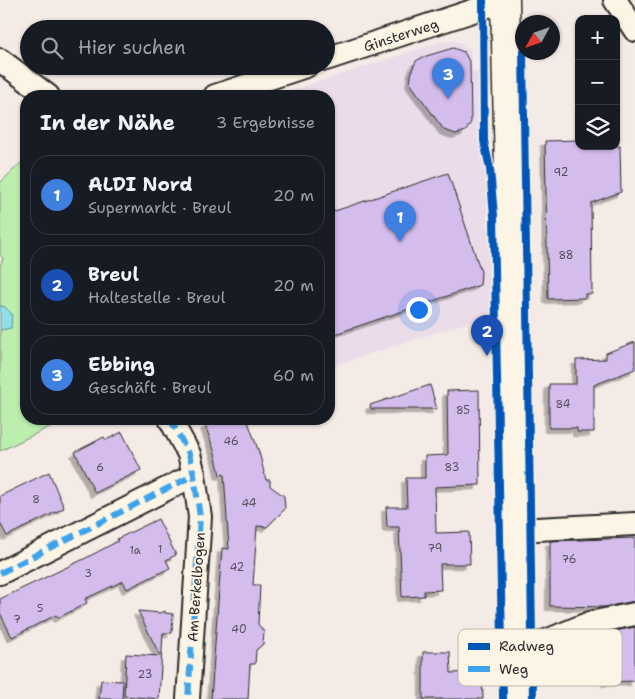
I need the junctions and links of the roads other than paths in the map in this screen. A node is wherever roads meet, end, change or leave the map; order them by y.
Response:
1 (505, 0) edge
2 (615, 0) edge
3 (635, 30) edge
4 (335, 57) edge
5 (0, 60) edge
6 (20, 75) edge
7 (20, 75) edge
8 (279, 75) edge
9 (40, 90) edge
10 (233, 90) edge
11 (173, 425) edge
12 (194, 475) junction
13 (635, 524) edge
14 (517, 530) junction
15 (0, 573) edge
16 (635, 614) edge
17 (519, 629) edge
18 (574, 629) edge
19 (519, 686) edge
20 (188, 699) edge
21 (519, 699) edge

1 - 4 street, Ginsterweg
1 - 14 main road
2 - 3 street
5 - 7 street
6 - 9 street
8 - 10 street
11 - 12 street, Am Berkelbogen
12 - 15 street
12 - 20 street, Am Berkelbogen
13 - 14 street
14 - 17 main road
16 - 18 street
19 - 21 main road

